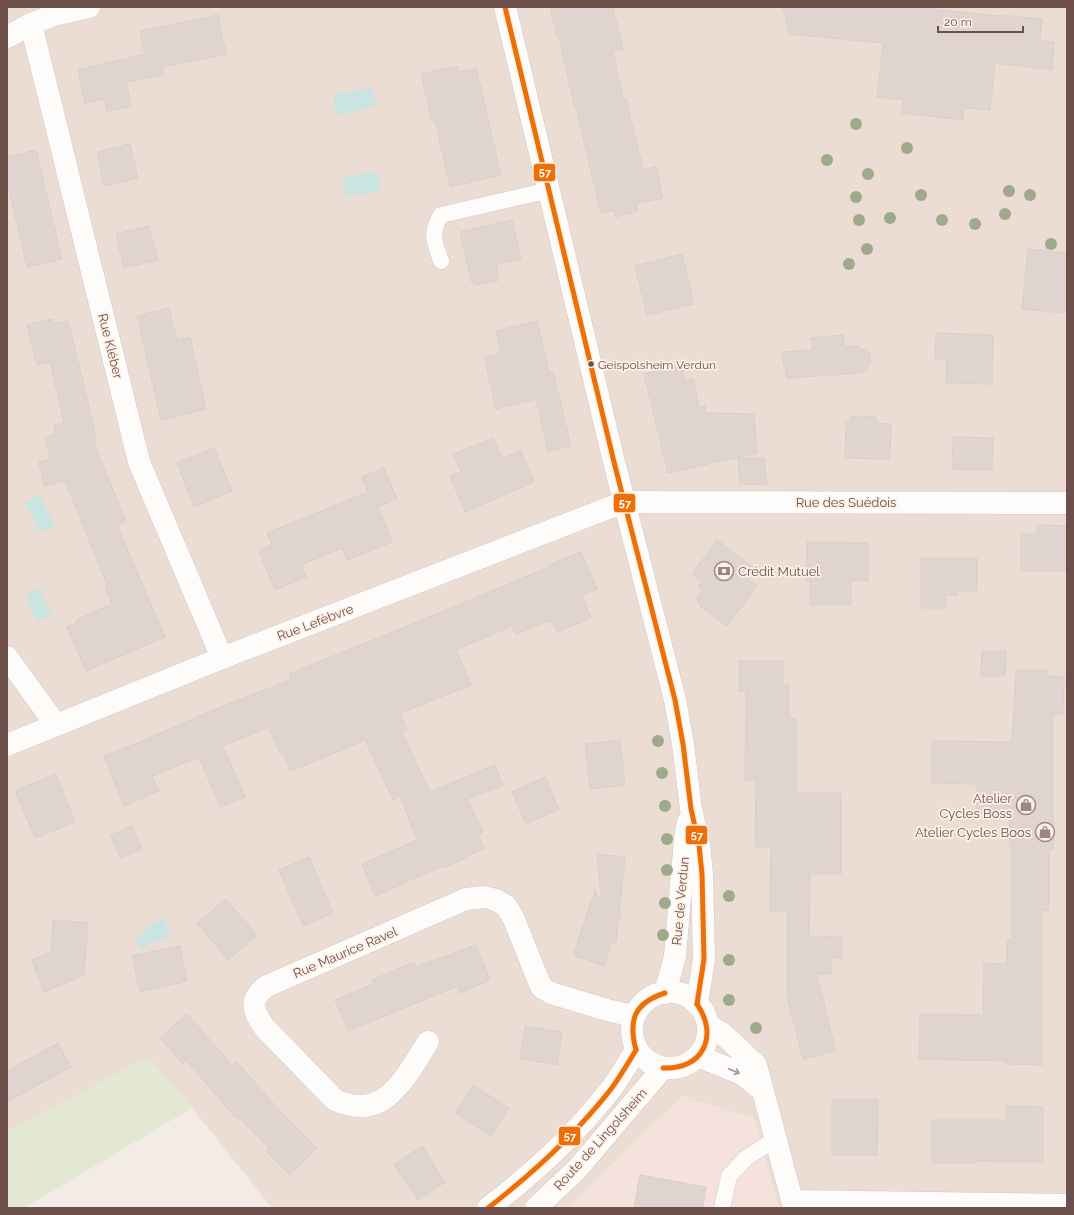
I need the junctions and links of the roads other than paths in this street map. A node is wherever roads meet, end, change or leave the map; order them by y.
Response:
1 (89, 7) edge
2 (505, 7) edge
3 (31, 24) junction
4 (7, 36) edge
5 (550, 190) junction
6 (441, 261) dead end
7 (624, 502) junction
8 (1067, 503) edge
9 (7, 657) edge
10 (222, 658) junction
11 (56, 725) junction
12 (7, 745) edge
13 (691, 809) junction
14 (664, 993) junction
15 (697, 1004) junction
16 (634, 1016) junction
17 (708, 1025) junction
18 (428, 1042) dead end
19 (636, 1050) junction
20 (698, 1056) junction
21 (663, 1068) junction
22 (763, 1091) junction
23 (776, 1139) junction
24 (794, 1205) edge
25 (1067, 1205) edge
26 (488, 1208) edge
27 (536, 1208) edge
28 (722, 1208) edge

1 - 3 street
2 - 5 street, Rue de Verdun
3 - 4 street
3 - 10 street, Rue Kléber
5 - 6 lane
5 - 7 street, Rue de Verdun
7 - 8 street, Rue des Suédois
7 - 10 street, Rue Lefèbvre
7 - 13 street, Rue de Verdun
9 - 11 street
10 - 11 street, Rue Lefèbvre
11 - 12 street, Rue Lefèbvre
13 - 14 street, Rue de Verdun
13 - 15 street, Rue de Verdun
14 - 15 street
14 - 16 street
15 - 17 street
16 - 18 street, Rue Maurice Ravel
16 - 19 street
17 - 20 street
17 - 22 street
19 - 21 street
19 - 26 street, Route de Lingolsheim
20 - 21 street
20 -> 22 street
21 - 27 street, Route de Lingolsheim
22 - 23 street
23 - 24 street
23 - 28 lane
24 - 25 street

